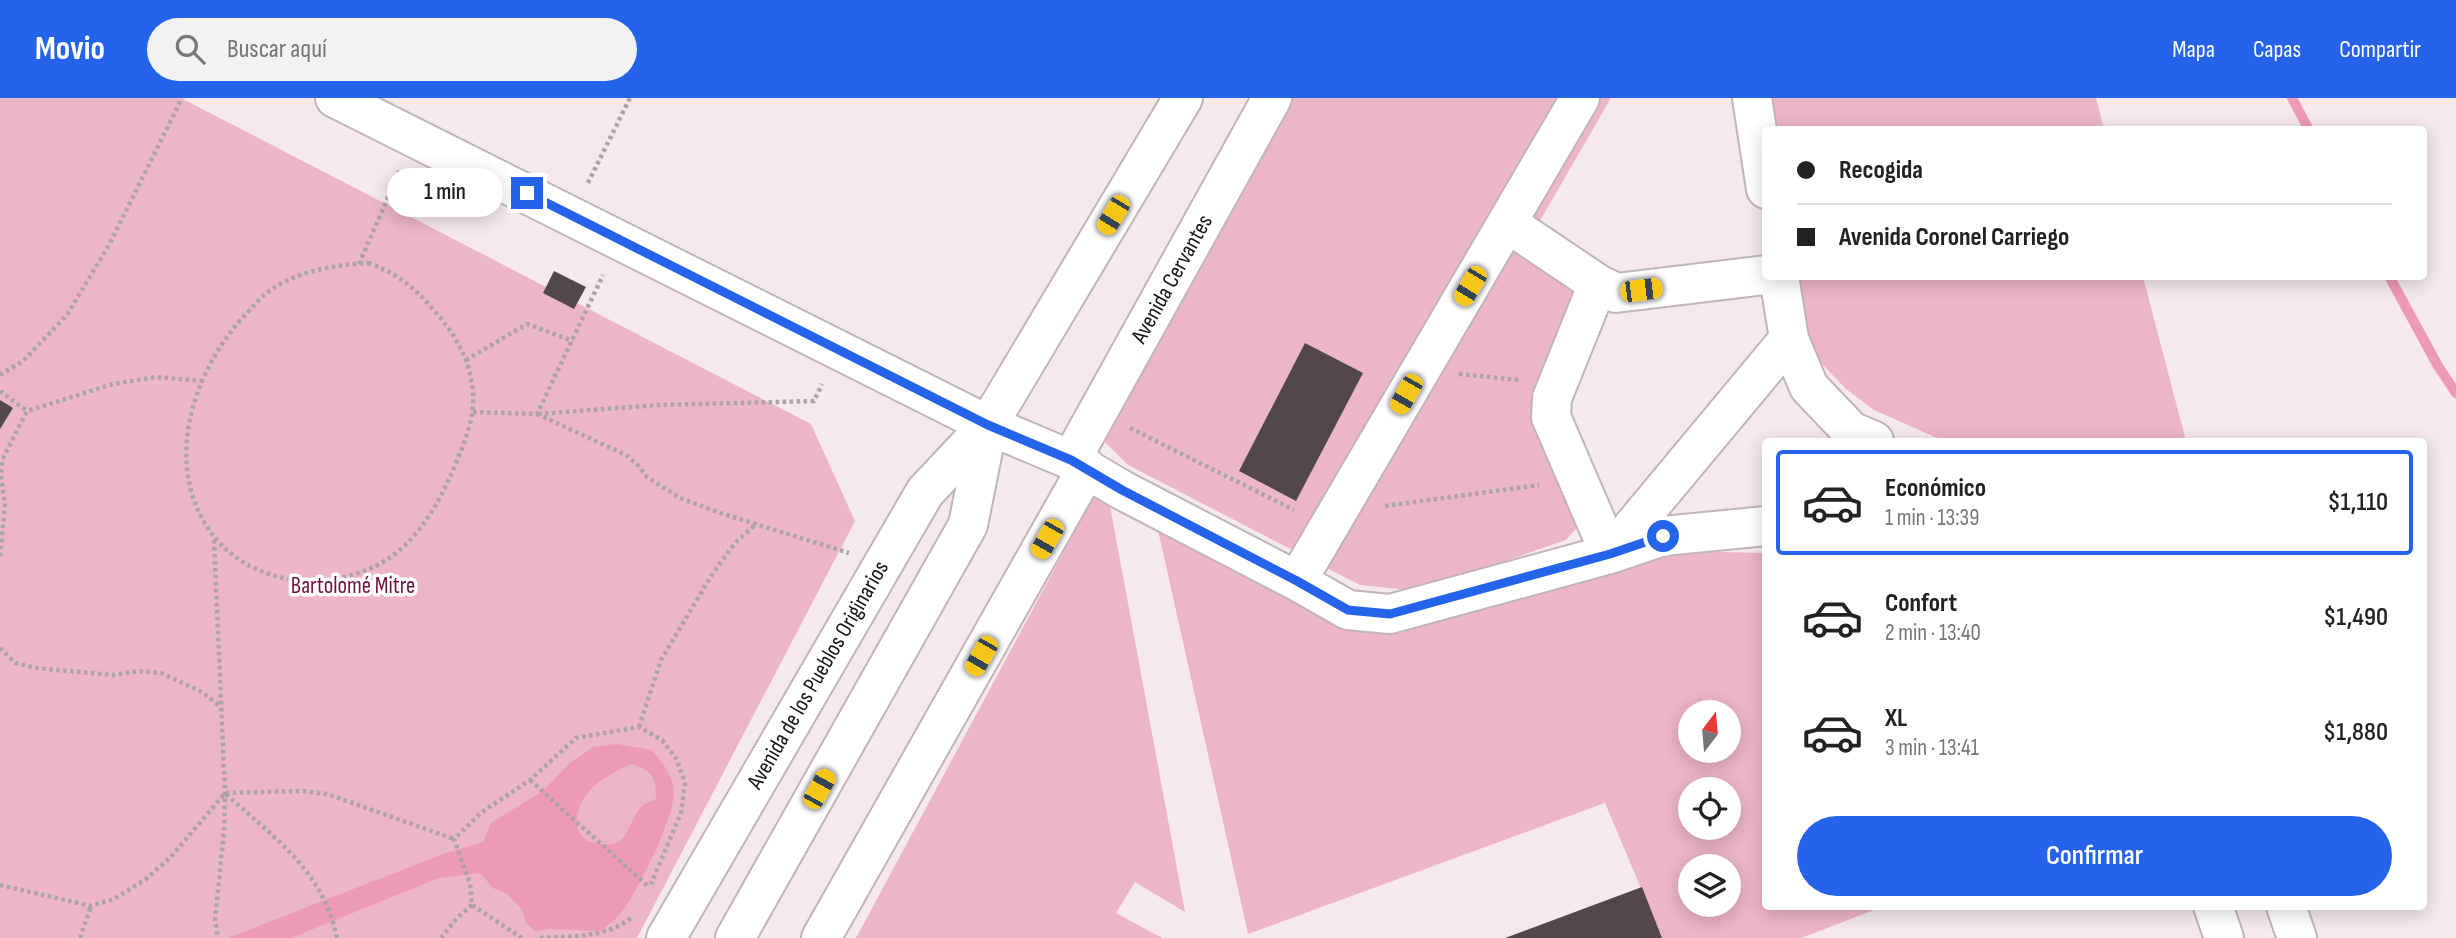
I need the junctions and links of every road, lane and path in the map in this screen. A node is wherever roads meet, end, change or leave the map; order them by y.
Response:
1 (182, 98) edge
2 (335, 98) edge
3 (630, 98) edge
4 (1183, 98) edge
5 (1272, 98) edge
6 (1580, 98) edge
7 (1752, 98) edge
8 (414, 137) junction
9 (1762, 163) edge
10 (572, 215) junction
11 (1507, 223) junction
12 (620, 240) junction
13 (359, 264) junction
14 (1762, 275) edge
15 (1780, 280) edge
16 (1598, 284) junction
17 (1789, 339) junction
18 (573, 341) junction
19 (838, 350) junction
20 (466, 360) junction
21 (1420, 371) junction
22 (0, 375) edge
23 (203, 381) junction
24 (1557, 384) junction
25 (0, 391) edge
26 (27, 411) junction
27 (472, 411) junction
28 (537, 414) junction
29 (988, 425) junction
30 (1852, 438) edge
31 (1079, 464) junction
32 (756, 524) junction
33 (1762, 526) edge
34 (214, 539) junction
35 (1610, 554) junction
36 (0, 556) edge
37 (883, 564) junction
38 (1297, 581) junction
39 (0, 648) edge
40 (221, 706) junction
41 (639, 727) junction
42 (530, 780) junction
43 (225, 793) junction
44 (454, 839) junction
45 (0, 885) edge
46 (649, 887) junction
47 (643, 898) dead end
48 (472, 905) junction
49 (91, 906) junction
50 (638, 908) dead end
51 (2214, 910) edge
52 (2287, 910) edge
53 (80, 938) edge
54 (218, 938) edge
55 (337, 938) edge
56 (441, 938) edge
57 (522, 938) edge
58 (540, 938) edge
59 (666, 938) edge
60 (735, 938) edge
61 (821, 938) edge
62 (2224, 938) edge
63 (2297, 938) edge

1 - 22 path
2 - 8 street
3 - 10 path
4 - 29 street, Avenida de los Pueblos Originarios
5 - 31 street, Avenida Cervantes
6 - 11 street
7 - 9 street
8 - 10 street
8 - 13 path
10 - 12 street
11 - 16 street
11 - 21 street
12 - 18 path
12 - 19 street
13 - 20 path
13 - 23 path
14 - 16 street
15 - 17 street
16 - 24 street
17 - 30 street
17 - 35 street
18 - 20 path
18 - 28 path
19 - 28 path
19 - 29 street
20 - 27 path
21 - 24 path
21 - 38 street
23 - 26 path
23 - 34 path
24 - 35 street
25 - 26 path
26 - 36 path
27 - 28 path
27 - 34 path
28 - 32 path
29 - 31 street
29 - 37 street, Avenida de los Pueblos Originarios
29 - 60 street, Avenida de los Pueblos Originarios
31 - 38 street
31 - 61 street, Avenida Cervantes
32 - 37 path
32 - 41 path
33 - 35 street
34 - 40 path
35 - 38 street
37 - 59 street, Avenida de los Pueblos Originarios
39 - 40 path
40 - 43 path
41 - 42 path
41 - 46 path
42 - 44 path
42 - 46 path
43 - 44 path
43 - 49 path
43 - 54 path
43 - 55 path
44 - 48 path
45 - 49 path
46 - 47 path
48 - 56 path
48 - 57 path
49 - 53 path
50 - 58 path
51 - 62 street
52 - 63 street

